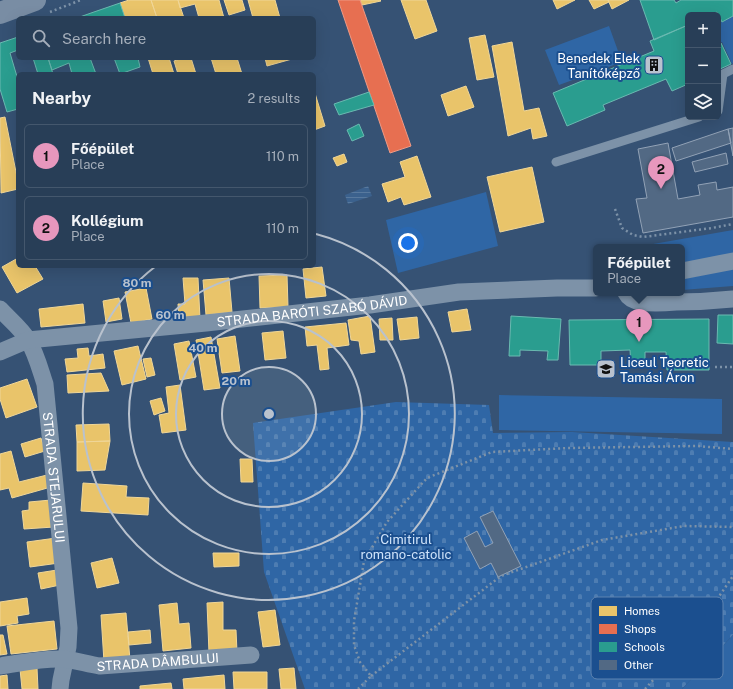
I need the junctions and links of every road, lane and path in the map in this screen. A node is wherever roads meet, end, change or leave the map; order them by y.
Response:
1 (81, 0) edge
2 (41, 6) edge
3 (0, 13) edge
4 (733, 69) edge
5 (721, 89) edge
6 (689, 120) edge
7 (556, 162) dead end
8 (615, 209) dead end
9 (733, 224) edge
10 (733, 261) edge
11 (685, 270) edge
12 (593, 288) edge
13 (628, 296) edge
14 (733, 299) edge
15 (0, 309) edge
16 (28, 340) junction
17 (0, 352) edge
18 (714, 367) dead end
19 (733, 367) edge
20 (733, 449) edge
21 (733, 527) edge
22 (733, 576) edge
23 (719, 597) edge
24 (251, 655) dead end
25 (65, 659) junction
26 (0, 666) edge
27 (371, 676) junction
28 (654, 679) edge
29 (60, 689) edge
30 (358, 689) edge
31 (645, 689) edge

1 - 2 path
2 - 3 main road
4 - 5 lane
6 - 7 lane
8 - 9 path
10 - 11 street
12 - 16 street, STRADA BARÓTI SZABÓ DÁVID
13 - 14 street
15 - 16 street, STRADA STEJARULUI
16 - 17 street, STRADA BARÓTI SZABÓ DÁVID
16 - 25 street, STRADA STEJARULUI
18 - 19 path
20 - 27 path
21 - 27 path
22 - 23 path
24 - 25 street, STRADA DÂMBULUI
25 - 26 street, STRADA DÂMBULUI
25 - 29 street
27 - 30 path
28 - 31 path

